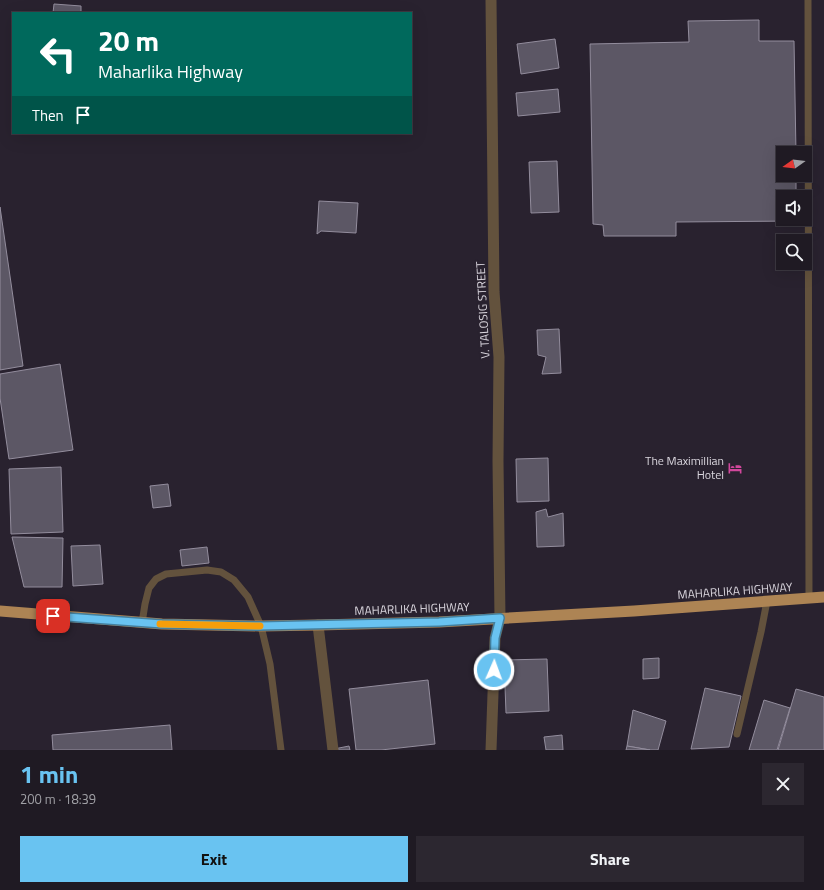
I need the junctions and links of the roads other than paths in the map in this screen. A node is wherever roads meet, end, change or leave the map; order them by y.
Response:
1 (491, 0) edge
2 (808, 0) edge
3 (824, 597) edge
4 (808, 598) junction
5 (767, 601) junction
6 (0, 611) edge
7 (500, 618) junction
8 (142, 623) junction
9 (318, 625) junction
10 (260, 626) junction
11 (736, 734) dead end
12 (281, 750) edge
13 (333, 750) edge
14 (491, 750) edge

1 - 7 street, V. TALOSIG STREET
2 - 4 lane
3 - 4 highway, MAHARLIKA HIGHWAY
4 - 5 highway, MAHARLIKA HIGHWAY
5 - 7 highway, MAHARLIKA HIGHWAY
5 - 11 lane
6 - 8 highway, MAHARLIKA HIGHWAY
7 - 9 highway, MAHARLIKA HIGHWAY
7 - 14 street, V. TALOSIG STREET
8 - 10 highway, MAHARLIKA HIGHWAY
8 - 10 lane
9 - 10 highway, MAHARLIKA HIGHWAY
9 - 13 street
10 - 12 lane

